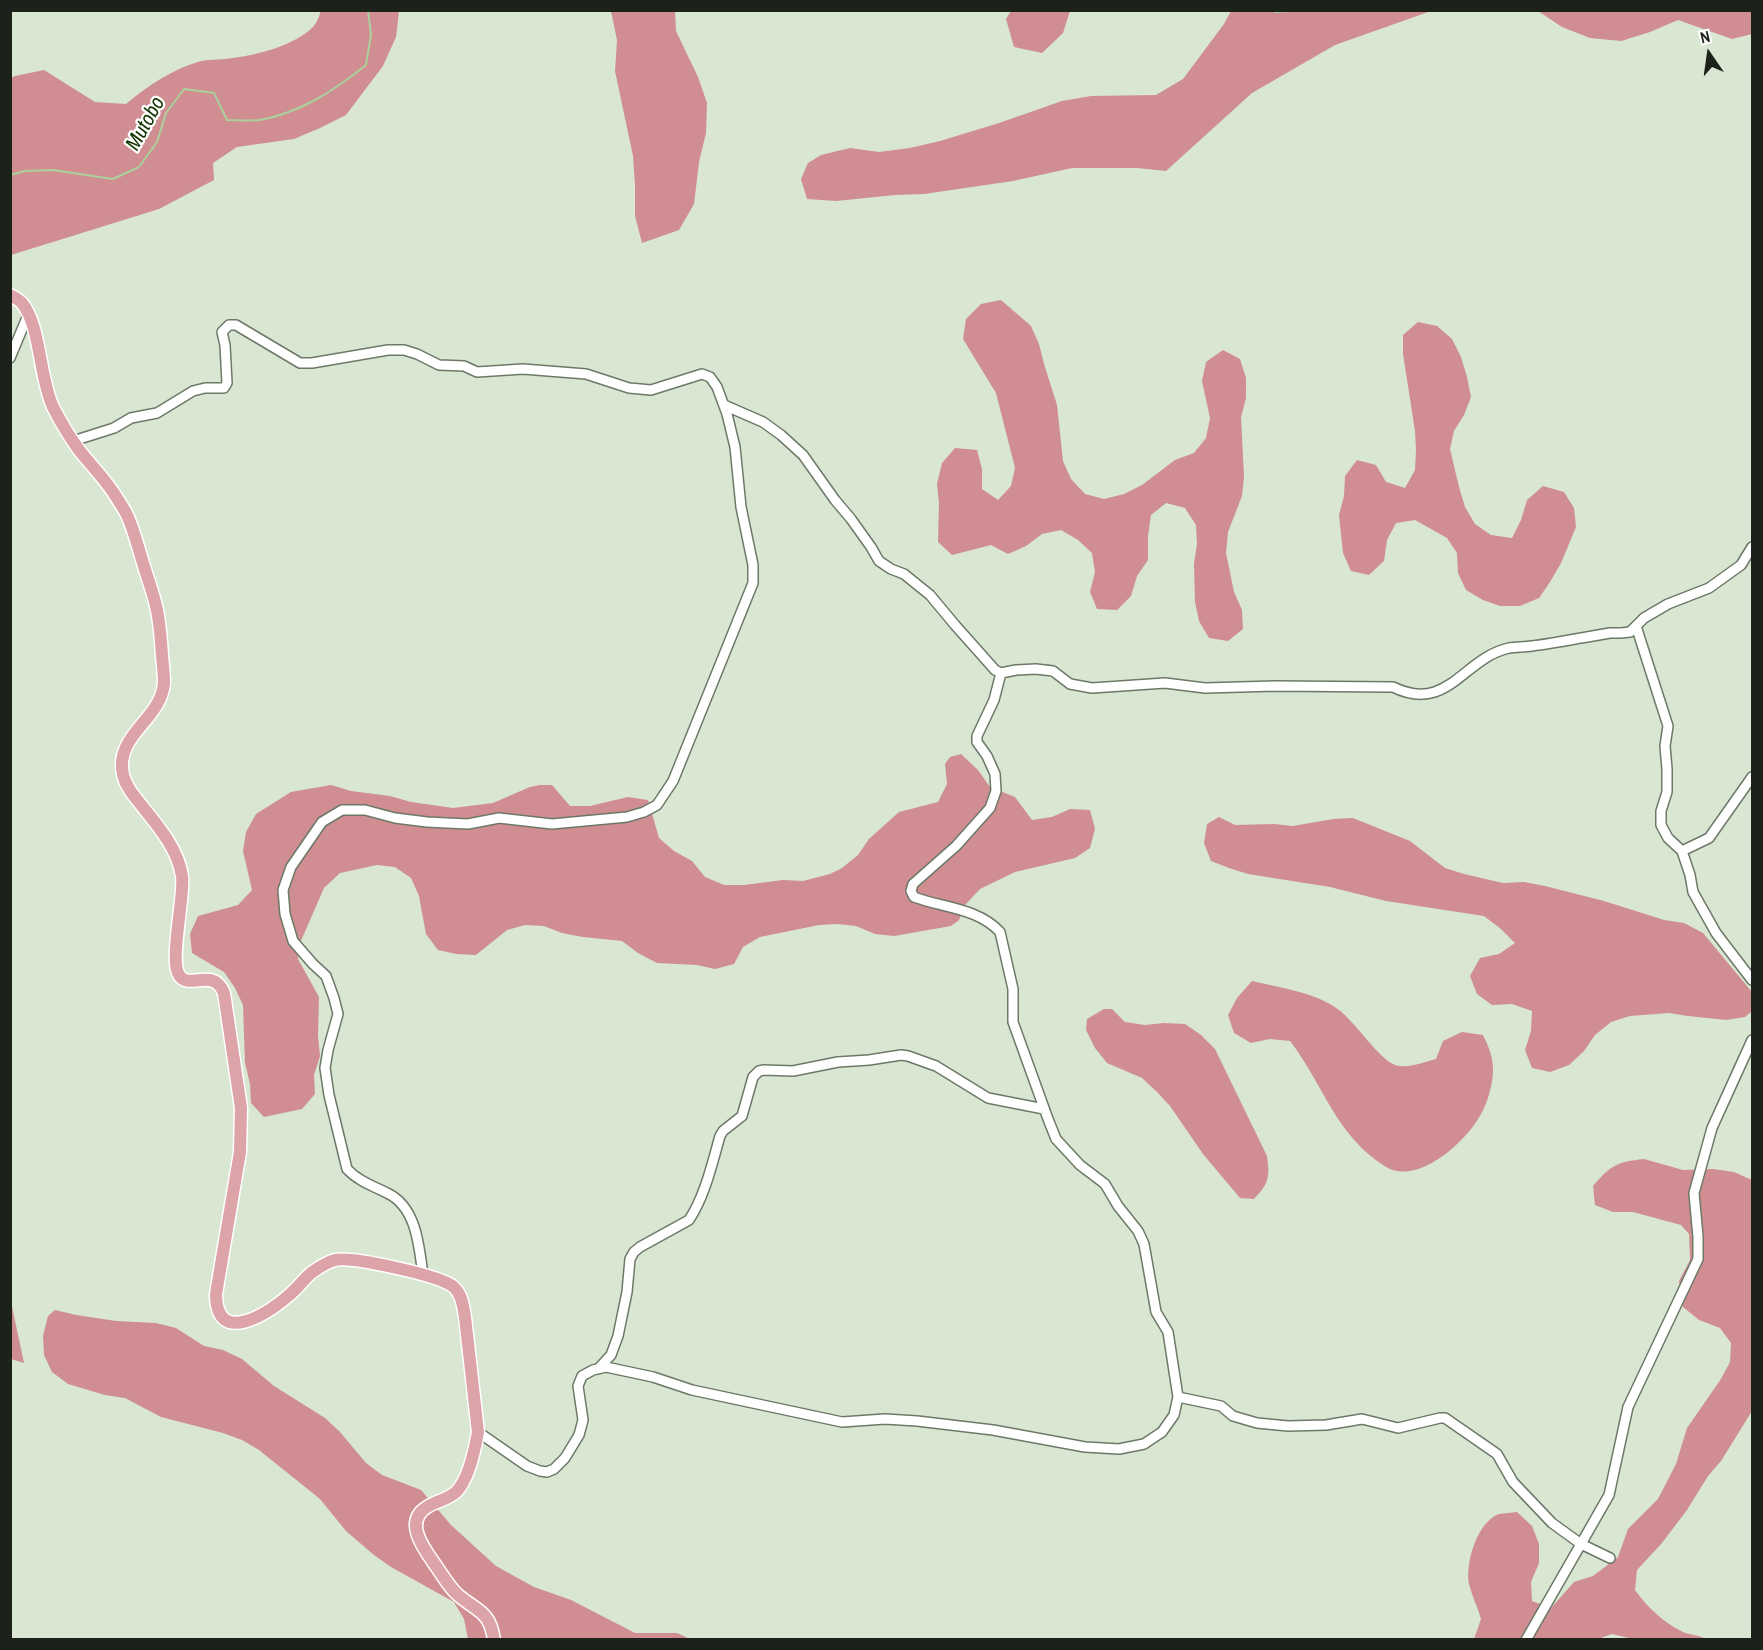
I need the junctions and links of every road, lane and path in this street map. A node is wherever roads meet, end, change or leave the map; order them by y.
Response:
1 (10, 295) edge
2 (28, 315) junction
3 (10, 358) edge
4 (724, 405) junction
5 (73, 441) junction
6 (1752, 547) edge
7 (1636, 626) junction
8 (1001, 673) junction
9 (1752, 777) edge
10 (1682, 851) junction
11 (1752, 980) edge
12 (1752, 1040) edge
13 (1044, 1109) junction
14 (423, 1275) junction
15 (598, 1369) junction
16 (1178, 1396) junction
17 (478, 1432) junction
18 (1581, 1544) junction
19 (1610, 1558) dead end
20 (494, 1640) edge
21 (1526, 1640) edge

1 - 2 main road
2 - 3 street
2 - 5 main road
4 - 5 street
4 - 8 street
4 - 14 street
5 - 14 main road
6 - 7 street
7 - 8 street
7 - 10 street
8 - 13 street
9 - 10 street
10 - 11 street
12 - 18 street
13 - 15 street
13 - 16 street
14 - 17 main road
15 - 16 street
15 - 17 street
16 - 18 street
17 - 20 main road
18 - 19 street
18 - 21 street

